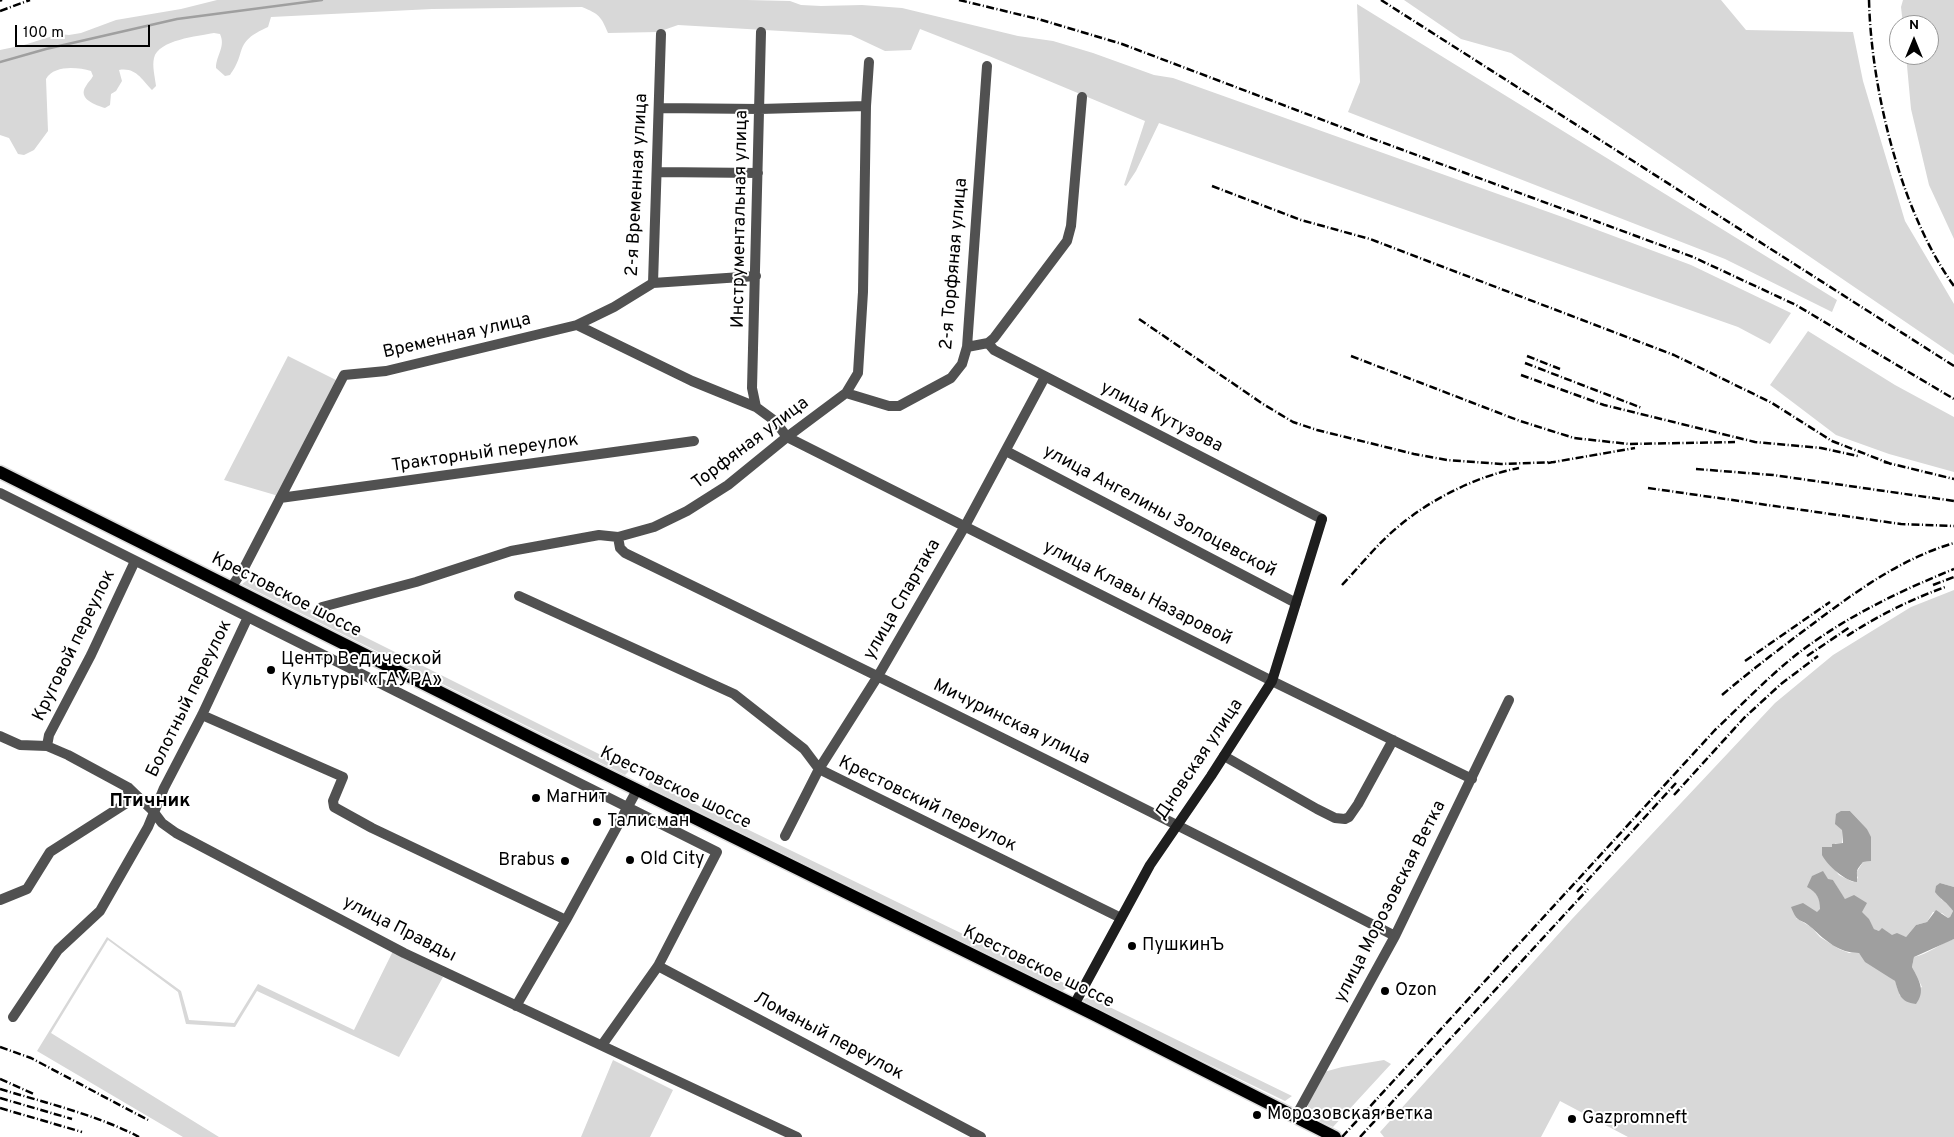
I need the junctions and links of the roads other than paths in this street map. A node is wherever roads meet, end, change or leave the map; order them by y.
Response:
1 (761, 32) dead end
2 (661, 34) dead end
3 (869, 62) dead end
4 (987, 66) dead end
5 (1082, 97) dead end
6 (866, 106) junction
7 (659, 108) junction
8 (760, 109) junction
9 (657, 172) junction
10 (758, 173) junction
11 (756, 276) junction
12 (653, 283) junction
13 (577, 325) junction
14 (988, 343) junction
15 (967, 346) junction
16 (1045, 377) junction
17 (846, 393) junction
18 (756, 407) junction
19 (787, 437) junction
20 (694, 441) dead end
21 (1006, 451) junction
22 (0, 472) edge
23 (0, 493) edge
24 (280, 498) junction
25 (1322, 519) joint
26 (965, 526) junction
27 (618, 537) junction
28 (135, 561) junction
29 (231, 588) junction
30 (519, 596) dead end
31 (1296, 603) junction
32 (322, 607) dead end
33 (248, 617) junction
34 (878, 676) junction
35 (1272, 681) junction
36 (1509, 700) dead end
37 (202, 715) junction
38 (0, 736) edge
39 (1393, 740) junction
40 (47, 746) junction
41 (1224, 756) junction
42 (818, 769) junction
43 (1472, 779) junction
44 (129, 788) junction
45 (637, 790) junction
46 (628, 808) junction
47 (153, 812) junction
48 (1178, 824) junction
49 (785, 836) dead end
50 (1, 898) edge
51 (1121, 918) junction
52 (566, 920) junction
53 (1396, 936) junction
54 (658, 966) junction
55 (1074, 1005) junction
56 (516, 1006) junction
57 (13, 1018) dead end
58 (602, 1045) junction
59 (1296, 1116) junction
60 (797, 1137) edge
61 (982, 1137) edge
62 (1335, 1137) edge

1 - 8 street, Инструментальная улица
2 - 7 street, 2-я Временная улица
3 - 6 street, Торфяная улица
4 - 15 street, 2-я Торфяная улица
5 - 14 street
6 - 8 street
6 - 17 street, Торфяная улица
7 - 8 street
7 - 9 street, 2-я Временная улица
8 - 10 street, Инструментальная улица
9 - 10 street
9 - 12 street, 2-я Временная улица
10 - 11 street, Инструментальная улица
11 - 12 street
11 - 18 street, Инструментальная улица
12 - 13 street, 2-я Временная улица
13 - 18 street
13 - 24 street, Временная улица
14 - 15 street
14 - 16 street, улица Кутузова
15 - 17 street, 2-я Торфяная улица
16 - 21 street, улица Спартака
16 - 25 street, улица Кутузова
17 - 19 street, Торфяная улица
18 - 19 street
19 - 26 street, улица Клавы Назаровой
19 - 27 street, Торфяная улица
20 - 24 street, Тракторный переулок
21 - 26 street, улица Спартака
21 - 31 street, улица Ангелины Золоцевской
22 - 29 main road, Крестовское шоссе
23 - 28 street
24 - 29 street, Временная улица
25 - 31 street, Дновская улица
26 - 34 street, улица Спартака
26 - 35 street, улица Клавы Назаровой
27 - 32 street, Торфяная улица
27 - 34 street, Мичуринская улица
28 - 33 street
28 - 40 street, Круговой переулок
29 - 45 main road, Крестовское шоссе
30 - 42 street, Крестовский переулок
31 - 35 street, Дновская улица
33 - 37 street, Болотный переулок
33 - 46 street
34 - 42 street, улица Спартака
34 - 48 street, Мичуринская улица
35 - 39 street, улица Клавы Назаровой
35 - 41 street, Дновская улица
36 - 43 street, улица Морозовская Ветка
37 - 47 street, Болотный переулок
37 - 52 street
38 - 40 street, улица Правды
39 - 41 street
39 - 43 street, улица Клавы Назаровой
40 - 44 street, улица Правды
41 - 48 street, Дновская улица
42 - 49 street, улица Спартака
42 - 51 street, Крестовский переулок
43 - 53 street, улица Морозовская Ветка
44 - 47 street, улица Правды
44 - 50 street
45 - 46 street
45 - 55 main road, Крестовское шоссе
46 - 52 street
46 - 54 street
47 - 56 street, улица Правды
47 - 57 street, Болотный переулок
48 - 51 street, Дновская улица
48 - 53 street, Мичуринская улица
51 - 55 street, Дновская улица
52 - 56 street
53 - 59 street, улица Морозовская Ветка
54 - 58 street
54 - 61 street, Ломаный переулок
55 - 59 main road, Крестовское шоссе
56 - 58 street, улица Правды
58 - 60 street, улица Правды
59 - 62 main road, Крестовское шоссе

